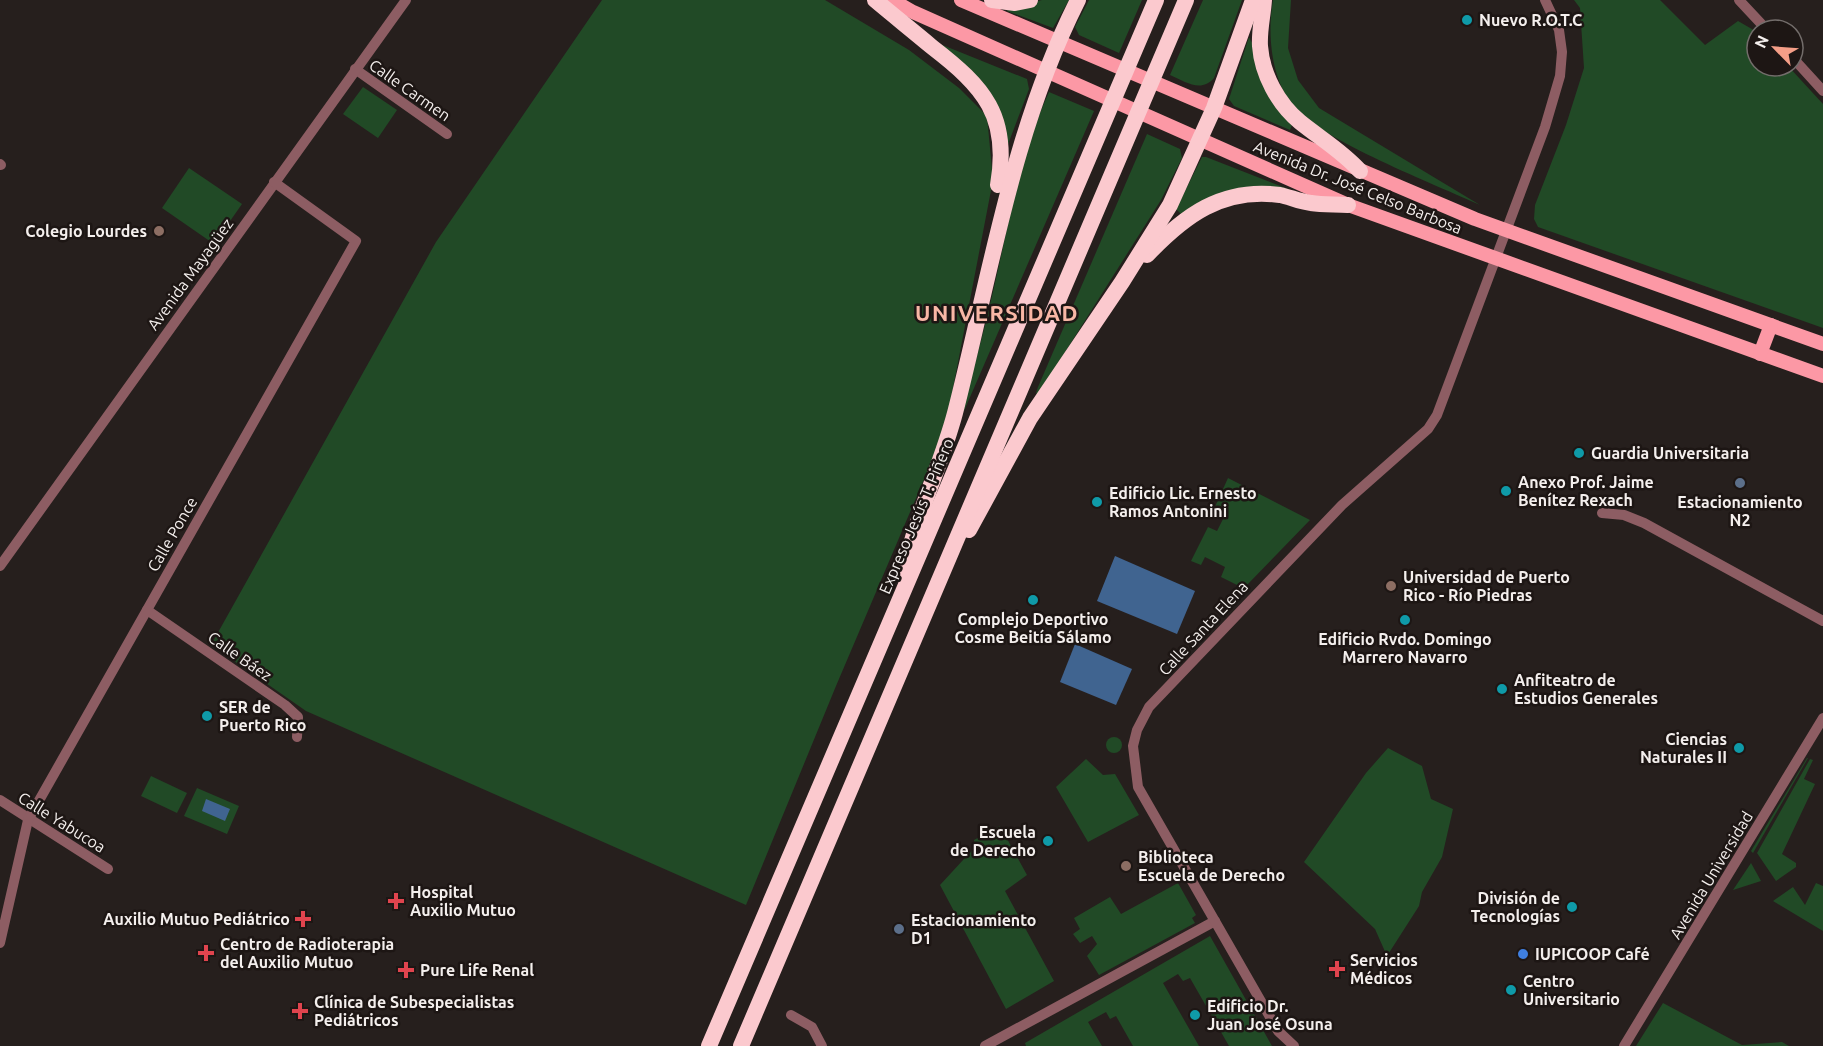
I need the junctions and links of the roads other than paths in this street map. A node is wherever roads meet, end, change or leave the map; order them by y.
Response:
1 (406, 0) edge
2 (875, 0) edge
3 (892, 0) edge
4 (961, 0) edge
5 (992, 0) edge
6 (1030, 0) edge
7 (1078, 0) edge
8 (1156, 0) edge
9 (1186, 0) edge
10 (1253, 0) edge
11 (1264, 0) edge
12 (1545, 0) edge
13 (1739, 0) edge
14 (1756, 18) edge
15 (1059, 43) junction
16 (355, 69) junction
17 (1805, 71) edge
18 (1047, 73) junction
19 (1823, 91) edge
20 (1214, 108) junction
21 (447, 134) dead end
22 (1201, 140) junction
23 (1360, 171) junction
24 (274, 182) junction
25 (1348, 205) junction
26 (997, 227) junction
27 (1506, 230) junction
28 (1496, 260) junction
29 (1122, 282) junction
30 (1771, 325) junction
31 (1823, 344) edge
32 (1761, 354) junction
33 (1823, 376) edge
34 (1602, 513) dead end
35 (0, 566) edge
36 (941, 573) junction
37 (898, 603) junction
38 (147, 610) junction
39 (1823, 621) edge
40 (1823, 718) edge
41 (297, 737) dead end
42 (0, 800) edge
43 (28, 820) junction
44 (108, 869) dead end
45 (1215, 921) junction
46 (0, 943) edge
47 (791, 1015) dead end
48 (719, 1023) junction
49 (744, 1042) edge
50 (704, 1046) edge
51 (709, 1046) edge
52 (822, 1046) edge
53 (986, 1046) edge
54 (1294, 1046) edge
55 (1624, 1046) edge

1 - 16 street, Avenida Mayagüez
2 - 26 highway
3 - 18 main road, Avenida Dr. José Celso Barbosa
4 - 15 main road, Avenida Dr. José Celso Barbosa
5 - 6 highway
7 - 15 highway
8 - 37 highway, Expreso Jesús T. Piñero
9 - 36 highway
10 - 20 highway
11 - 23 highway
12 - 27 street, Calle Santa Elena
13 - 14 street
15 - 18 highway
15 - 20 main road, Avenida Dr. José Celso Barbosa
16 - 21 street, Calle Carmen
16 - 24 street, Avenida Mayagüez
17 - 19 street
18 - 22 main road, Avenida Dr. José Celso Barbosa
18 - 26 highway
20 - 22 highway
20 - 23 main road, Avenida Dr. José Celso Barbosa
22 - 25 main road, Avenida Dr. José Celso Barbosa
22 - 29 highway
23 - 27 main road, Avenida Dr. José Celso Barbosa
24 - 35 street, Avenida Mayagüez
24 - 38 street, Calle Ponce
25 - 28 main road, Avenida Dr. José Celso Barbosa
25 - 29 highway
26 - 37 highway
27 - 28 street, Calle Santa Elena
27 - 30 main road, Avenida Dr. José Celso Barbosa
28 - 32 main road, Avenida Dr. José Celso Barbosa
28 - 45 street, Calle Santa Elena
29 - 36 highway
30 - 31 main road, Avenida Dr. José Celso Barbosa
30 - 32 main road
32 - 33 main road, Avenida Dr. José Celso Barbosa
34 - 39 street
36 - 49 highway
37 - 48 highway, Expreso Jesús T. Piñero
38 - 41 street, Calle Báez
38 - 43 street, Calle Ponce
40 - 55 street, Avenida Universidad
42 - 43 street, Calle Yabucoa
43 - 44 street, Calle Yabucoa
43 - 46 street, Calle Ponce
45 - 53 street
45 - 54 street, Calle Santa Elena
47 - 52 street
48 - 50 highway
48 - 51 highway, Expreso Jesús T. Piñero

